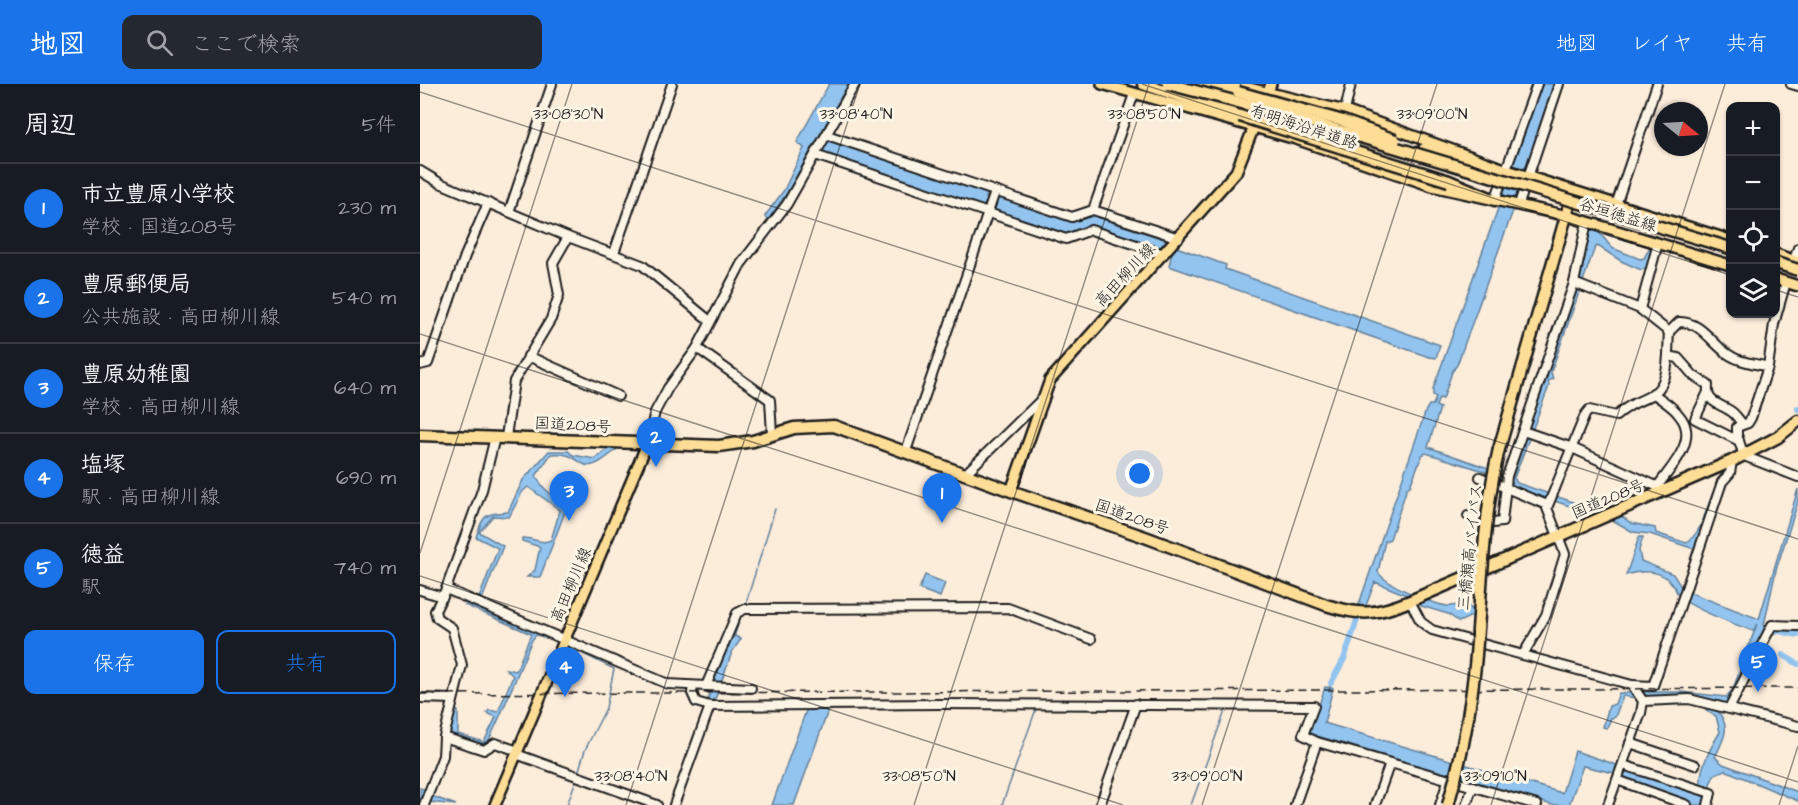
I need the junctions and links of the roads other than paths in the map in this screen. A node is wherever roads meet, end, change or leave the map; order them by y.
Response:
1 (552, 84) edge
2 (672, 84) edge
3 (855, 84) edge
4 (1102, 84) edge
5 (1143, 84) edge
6 (1168, 84) edge
7 (1196, 84) edge
8 (1232, 84) edge
9 (1352, 84) edge
10 (1537, 84) edge
11 (1559, 84) edge
12 (1657, 84) edge
13 (1791, 84) edge
14 (1798, 86) edge
15 (1270, 88) edge
16 (1134, 94) junction
17 (1345, 111) junction
18 (1256, 127) junction
19 (827, 135) junction
20 (815, 155) junction
21 (1470, 157) junction
22 (1507, 170) junction
23 (420, 171) edge
24 (1527, 177) junction
25 (995, 192) junction
26 (1572, 196) junction
27 (1618, 199) dead end
28 (1495, 200) junction
29 (488, 203) junction
30 (1519, 204) junction
31 (1093, 210) junction
32 (509, 212) junction
33 (987, 212) junction
34 (1568, 216) junction
35 (1587, 222) junction
36 (568, 237) junction
37 (1726, 239) edge
38 (1658, 243) junction
39 (1171, 246) junction
40 (1726, 247) edge
41 (1798, 248) edge
42 (614, 253) junction
43 (1780, 257) edge
44 (1780, 263) edge
45 (1728, 264) edge
46 (1797, 264) edge
47 (1780, 280) edge
48 (1786, 282) junction
49 (1574, 283) junction
50 (1798, 286) edge
51 (1640, 309) junction
52 (710, 321) junction
53 (1669, 332) junction
54 (697, 348) junction
55 (528, 356) junction
56 (1668, 356) junction
57 (420, 364) edge
58 (1768, 367) junction
59 (1653, 393) junction
60 (1707, 394) junction
61 (618, 396) dead end
62 (1044, 396) junction
63 (1695, 419) junction
64 (1798, 421) edge
65 (1742, 423) junction
66 (1685, 427) junction
67 (1527, 433) junction
68 (772, 434) junction
69 (420, 435) edge
70 (500, 437) junction
71 (1739, 441) junction
72 (647, 444) junction
73 (1570, 447) junction
74 (900, 449) junction
75 (1744, 456) junction
76 (1732, 461) junction
77 (964, 475) junction
78 (1480, 477) dead end
79 (1798, 477) edge
80 (1506, 483) junction
81 (1661, 488) junction
82 (1011, 491) junction
83 (1547, 505) junction
84 (1468, 516) dead end
85 (1557, 537) junction
86 (420, 590) edge
87 (444, 593) junction
88 (1410, 601) junction
89 (1798, 626) edge
90 (1091, 639) dead end
91 (564, 640) junction
92 (1524, 653) junction
93 (1632, 685) junction
94 (693, 686) junction
95 (706, 686) junction
96 (751, 688) dead end
97 (420, 698) edge
98 (453, 699) junction
99 (1643, 701) junction
100 (1136, 704) junction
101 (710, 706) junction
102 (1730, 707) junction
103 (1798, 726) edge
104 (444, 737) junction
105 (1317, 742) junction
106 (1630, 743) junction
107 (517, 753) junction
108 (1390, 763) junction
109 (1623, 765) junction
110 (1695, 765) dead end
111 (1449, 778) junction
112 (1618, 778) junction
113 (1473, 786) junction
114 (424, 805) edge
115 (495, 805) edge
116 (657, 805) edge
117 (674, 805) edge
118 (1100, 805) edge
119 (1295, 805) edge
120 (1375, 805) edge
121 (1440, 805) edge
122 (1448, 805) edge
123 (1466, 805) edge
124 (1537, 805) edge
125 (1608, 805) edge
126 (1687, 805) edge
127 (1707, 805) edge

1 - 32 street
2 - 42 street
3 - 19 street
4 - 16 main road, 有明海沿岸道路
5 - 28 highway, bridge
6 - 26 highway, bridge
7 - 21 highway, bridge
8 - 15 main road, 有明海沿岸道路
9 - 17 street
10 - 22 street
11 - 24 street
12 - 27 street
13 - 14 street
15 - 17 main road, 有明海沿岸道路
15 - 18 main road, 高田柳川線
16 - 18 main road, 有明海沿岸道路
16 - 31 street
17 - 21 main road, 有明海沿岸道路
18 - 28 main road, 有明海沿岸道路
18 - 39 main road, 高田柳川線
19 - 20 street
19 - 25 street
20 - 33 street
20 - 52 street
21 - 22 main road, 有明海沿岸道路
22 - 24 main road, 谷垣徳益線
22 - 28 street
23 - 29 street
24 - 26 main road, 谷垣徳益線
24 - 30 street
25 - 31 street
25 - 33 street
26 - 34 highway, 三橋瀬高バイパス
26 - 37 main road, 谷垣徳益線
26 - 40 highway, bridge
28 - 30 main road, 谷垣徳益線
29 - 32 street
29 - 57 street
30 - 34 main road, 谷垣徳益線
31 - 39 street
32 - 36 street
33 - 39 street
33 - 74 street
34 - 35 main road, 谷垣徳益線
34 - 122 highway, 三橋瀬高バイパス, bridge
35 - 38 main road, 谷垣徳益線
35 - 49 street
36 - 42 street
36 - 55 street
38 - 45 main road, 谷垣徳益線
38 - 51 street
39 - 62 main road, 高田柳川線
41 - 46 street
42 - 52 street
43 - 46 main road
44 - 46 highway, bridge
46 - 48 main road
47 - 48 main road
48 - 50 main road
48 - 58 street
49 - 51 street
49 - 67 street
51 - 53 street
52 - 54 street
53 - 56 street
53 - 58 street
54 - 68 street
54 - 72 street
55 - 61 street
55 - 70 street
56 - 59 street
56 - 60 street
58 - 65 street
59 - 66 street
59 - 73 street
60 - 63 street
60 - 65 street
62 - 77 street
62 - 82 main road, 高田柳川線
63 - 66 street
63 - 71 street
64 - 75 highway, 国道208号
65 - 71 street
66 - 81 street
67 - 73 street
67 - 80 street
68 - 72 highway, 国道208号
68 - 74 highway, 国道208号
69 - 70 highway, 国道208号
70 - 72 highway, 国道208号
70 - 87 street
71 - 75 street
72 - 91 main road, 高田柳川線
73 - 81 street
73 - 83 street
74 - 77 highway, 国道208号
75 - 76 highway, 国道208号
75 - 79 street
76 - 81 highway, 国道208号
76 - 93 street
77 - 82 highway, 国道208号
78 - 80 street
80 - 83 street
80 - 84 street
81 - 85 highway, 国道208号
82 - 88 highway, 国道208号
83 - 85 street
85 - 88 highway, 国道208号
85 - 92 street
86 - 87 street
87 - 91 street
87 - 98 street
88 - 92 street
89 - 102 street
90 - 95 street
91 - 94 street
91 - 107 main road, 高田柳川線
92 - 93 street
93 - 99 street
94 - 95 street
94 - 101 street
95 - 96 street
97 - 98 street
98 - 104 street
99 - 102 street
99 - 106 street
100 - 101 street
100 - 105 street
100 - 118 street
101 - 117 street
102 - 103 street
104 - 107 street
104 - 114 street
105 - 108 street
105 - 119 street
106 - 109 street
106 - 110 street
107 - 115 main road, 高田柳川線
107 - 116 street
108 - 111 street
108 - 120 street
109 - 112 street
109 - 127 street
111 - 113 street
111 - 121 street
112 - 125 street
112 - 126 street
113 - 123 street
113 - 124 street

